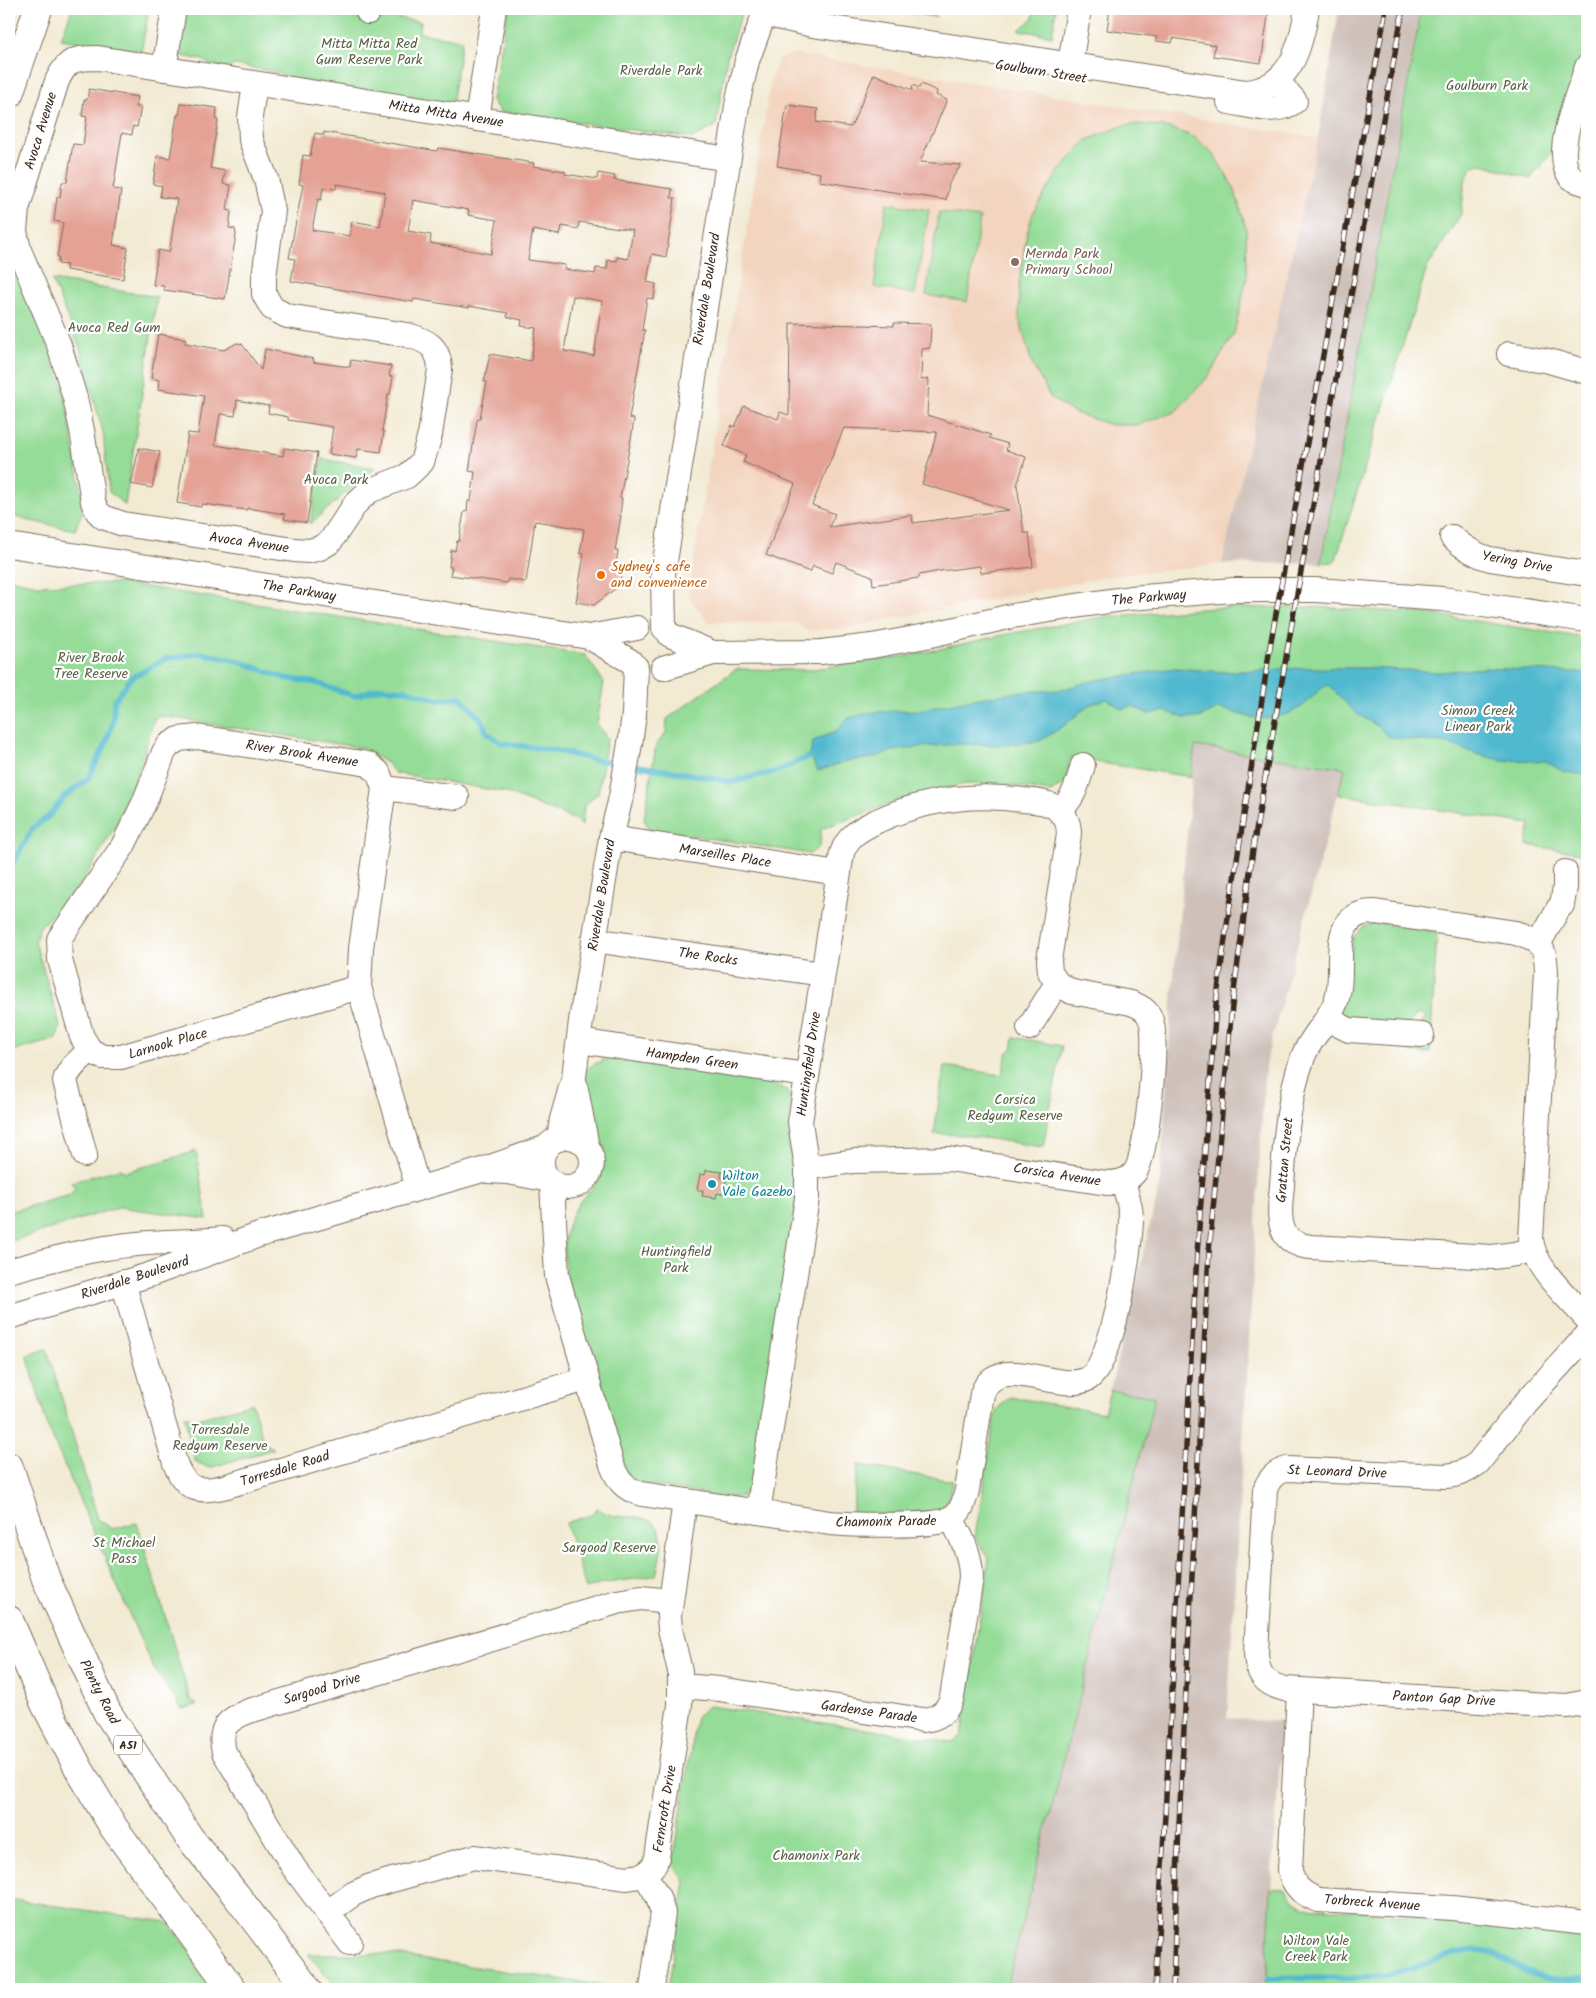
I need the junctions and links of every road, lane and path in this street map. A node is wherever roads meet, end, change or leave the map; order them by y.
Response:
1 (38, 9) edge
2 (174, 9) edge
3 (494, 9) edge
4 (1079, 9) edge
5 (1307, 9) edge
6 (763, 17) edge
7 (1303, 34) junction
8 (1070, 64) junction
9 (1587, 67) edge
10 (164, 69) junction
11 (1277, 81) junction
12 (255, 84) junction
13 (9, 94) edge
14 (1295, 101) junction
15 (476, 119) junction
16 (728, 159) junction
17 (1587, 184) edge
18 (1509, 354) dead end
19 (1587, 372) edge
20 (1452, 537) dead end
21 (9, 545) edge
22 (1587, 574) edge
23 (1587, 620) edge
24 (654, 629) junction
25 (589, 637) junction
26 (713, 653) junction
27 (646, 667) junction
28 (1083, 765) dead end
29 (384, 788) junction
30 (457, 797) dead end
31 (1059, 811) junction
32 (611, 838) junction
33 (1565, 872) dead end
34 (838, 873) junction
35 (594, 940) junction
36 (1539, 943) junction
37 (822, 974) junction
38 (1057, 983) junction
39 (359, 987) junction
40 (1327, 1019) junction
41 (1029, 1028) dead end
42 (1422, 1035) dead end
43 (579, 1041) junction
44 (90, 1050) junction
45 (806, 1075) junction
46 (574, 1077) junction
47 (553, 1143) junction
48 (587, 1147) junction
49 (85, 1155) dead end
50 (807, 1168) junction
51 (479, 1171) junction
52 (551, 1181) junction
53 (1123, 1181) junction
54 (580, 1184) junction
55 (418, 1188) junction
56 (259, 1235) junction
57 (555, 1244) junction
58 (1532, 1250) junction
59 (9, 1271) edge
60 (123, 1282) junction
61 (9, 1317) edge
62 (1587, 1319) edge
63 (1587, 1335) edge
64 (586, 1379) junction
65 (9, 1467) edge
66 (685, 1501) junction
67 (758, 1512) junction
68 (951, 1518) junction
69 (670, 1601) junction
70 (11, 1629) edge
71 (681, 1686) junction
72 (1300, 1691) junction
73 (1587, 1702) edge
74 (646, 1875) junction
75 (327, 1913) junction
76 (1587, 1923) edge
77 (350, 1943) dead end
78 (652, 1988) dead end
79 (232, 1989) edge
80 (307, 1989) edge

1 - 13 highway
2 - 10 street
3 - 15 street
4 - 8 street
5 - 7 street, Goulburn Street
6 - 8 street, Goulburn Street
6 - 14 street, Goulburn Street
6 - 16 street, Riverdale Boulevard
7 - 11 street, Goulburn Street
7 - 14 street
8 - 11 street, Goulburn Street
9 - 17 street
10 - 12 street, Mitta Mitta Avenue
10 - 12 street, Avoca Avenue
11 - 14 street
12 - 15 street, Mitta Mitta Avenue
15 - 16 street, Mitta Mitta Avenue
16 - 24 street, Riverdale Boulevard
18 - 19 street
20 - 22 street, Yering Drive
21 - 25 street, The Parkway
23 - 26 street, The Parkway
24 - 25 street, The Parkway
24 - 26 street, The Parkway
24 - 27 street
24 - 27 street, Riverdale Boulevard
25 - 27 street, The Parkway
26 - 27 street, The Parkway
27 - 32 street, Riverdale Boulevard
28 - 31 street
29 - 30 street
29 - 39 street
29 - 44 street, River Brook Avenue
31 - 34 street, Huntingfield Drive
31 - 38 street
32 - 34 street, Marseilles Place
32 - 35 street, Riverdale Boulevard
33 - 36 street
34 - 37 street, Huntingfield Drive
35 - 37 street, The Rocks
35 - 43 street, Riverdale Boulevard
36 - 40 street, Grattan Street
36 - 58 street
37 - 45 street, Huntingfield Drive
38 - 41 street
38 - 53 street
39 - 44 street, Larnook Place
39 - 55 street
40 - 42 street
40 - 58 street, Grattan Street
43 - 45 street, Hampden Green
43 - 46 street, Riverdale Boulevard
44 - 49 street
45 - 50 street, Huntingfield Drive
46 - 47 street, Riverdale Boulevard
46 - 48 street, Riverdale Boulevard
47 - 48 street
47 - 51 street, Riverdale Boulevard
47 - 52 street
48 - 54 street
50 - 53 street, Corsica Avenue
50 - 67 street, Huntingfield Drive
51 - 52 street, Riverdale Boulevard
51 - 55 street, Riverdale Boulevard
52 - 54 street
52 - 57 street, Chamonix Parade
53 - 68 street, Chamonix Parade
54 - 57 street, Chamonix Parade
55 - 56 street, Riverdale Boulevard
56 - 59 street, Riverdale Boulevard
56 - 60 street, Riverdale Boulevard
57 - 64 street, Chamonix Parade
58 - 62 street
60 - 61 street, Riverdale Boulevard
60 - 64 street, Torresdale Road
63 - 72 street, St Leonard Drive
64 - 66 street, Chamonix Parade
65 - 80 highway, Plenty Road / A51
66 - 67 street, Chamonix Parade
66 - 69 street, Ferncroft Drive
67 - 68 street, Chamonix Parade
68 - 71 street, Gardense Parade
69 - 71 street, Ferncroft Drive
69 - 75 street, Sargood Drive
70 - 79 highway
71 - 74 street, Ferncroft Drive
72 - 73 street, Panton Gap Drive
72 - 76 street, Torbreck Avenue
74 - 75 street
74 - 78 street
75 - 77 street, Sargood Drive

